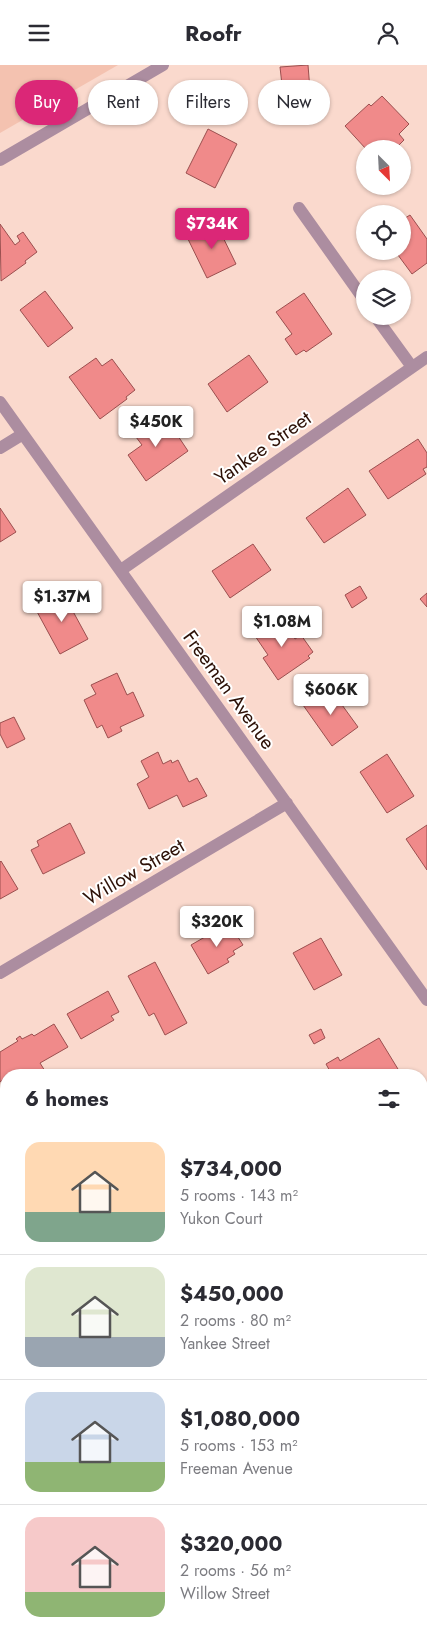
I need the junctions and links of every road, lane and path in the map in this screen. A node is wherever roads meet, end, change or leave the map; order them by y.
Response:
1 (163, 65) edge
2 (0, 160) edge
3 (299, 208) dead end
4 (356, 288) edge
5 (382, 325) edge
6 (427, 357) edge
7 (412, 367) junction
8 (0, 402) edge
9 (23, 434) junction
10 (0, 448) edge
11 (121, 571) junction
12 (287, 803) junction
13 (0, 973) edge
14 (427, 1000) edge

1 - 2 street
3 - 4 street
5 - 7 street
6 - 7 street, Yankee Street
7 - 11 street, Yankee Street
8 - 9 street, Freeman Avenue
9 - 10 street
9 - 11 street, Freeman Avenue
11 - 12 street, Freeman Avenue
12 - 13 street, Willow Street
12 - 14 street, Freeman Avenue

